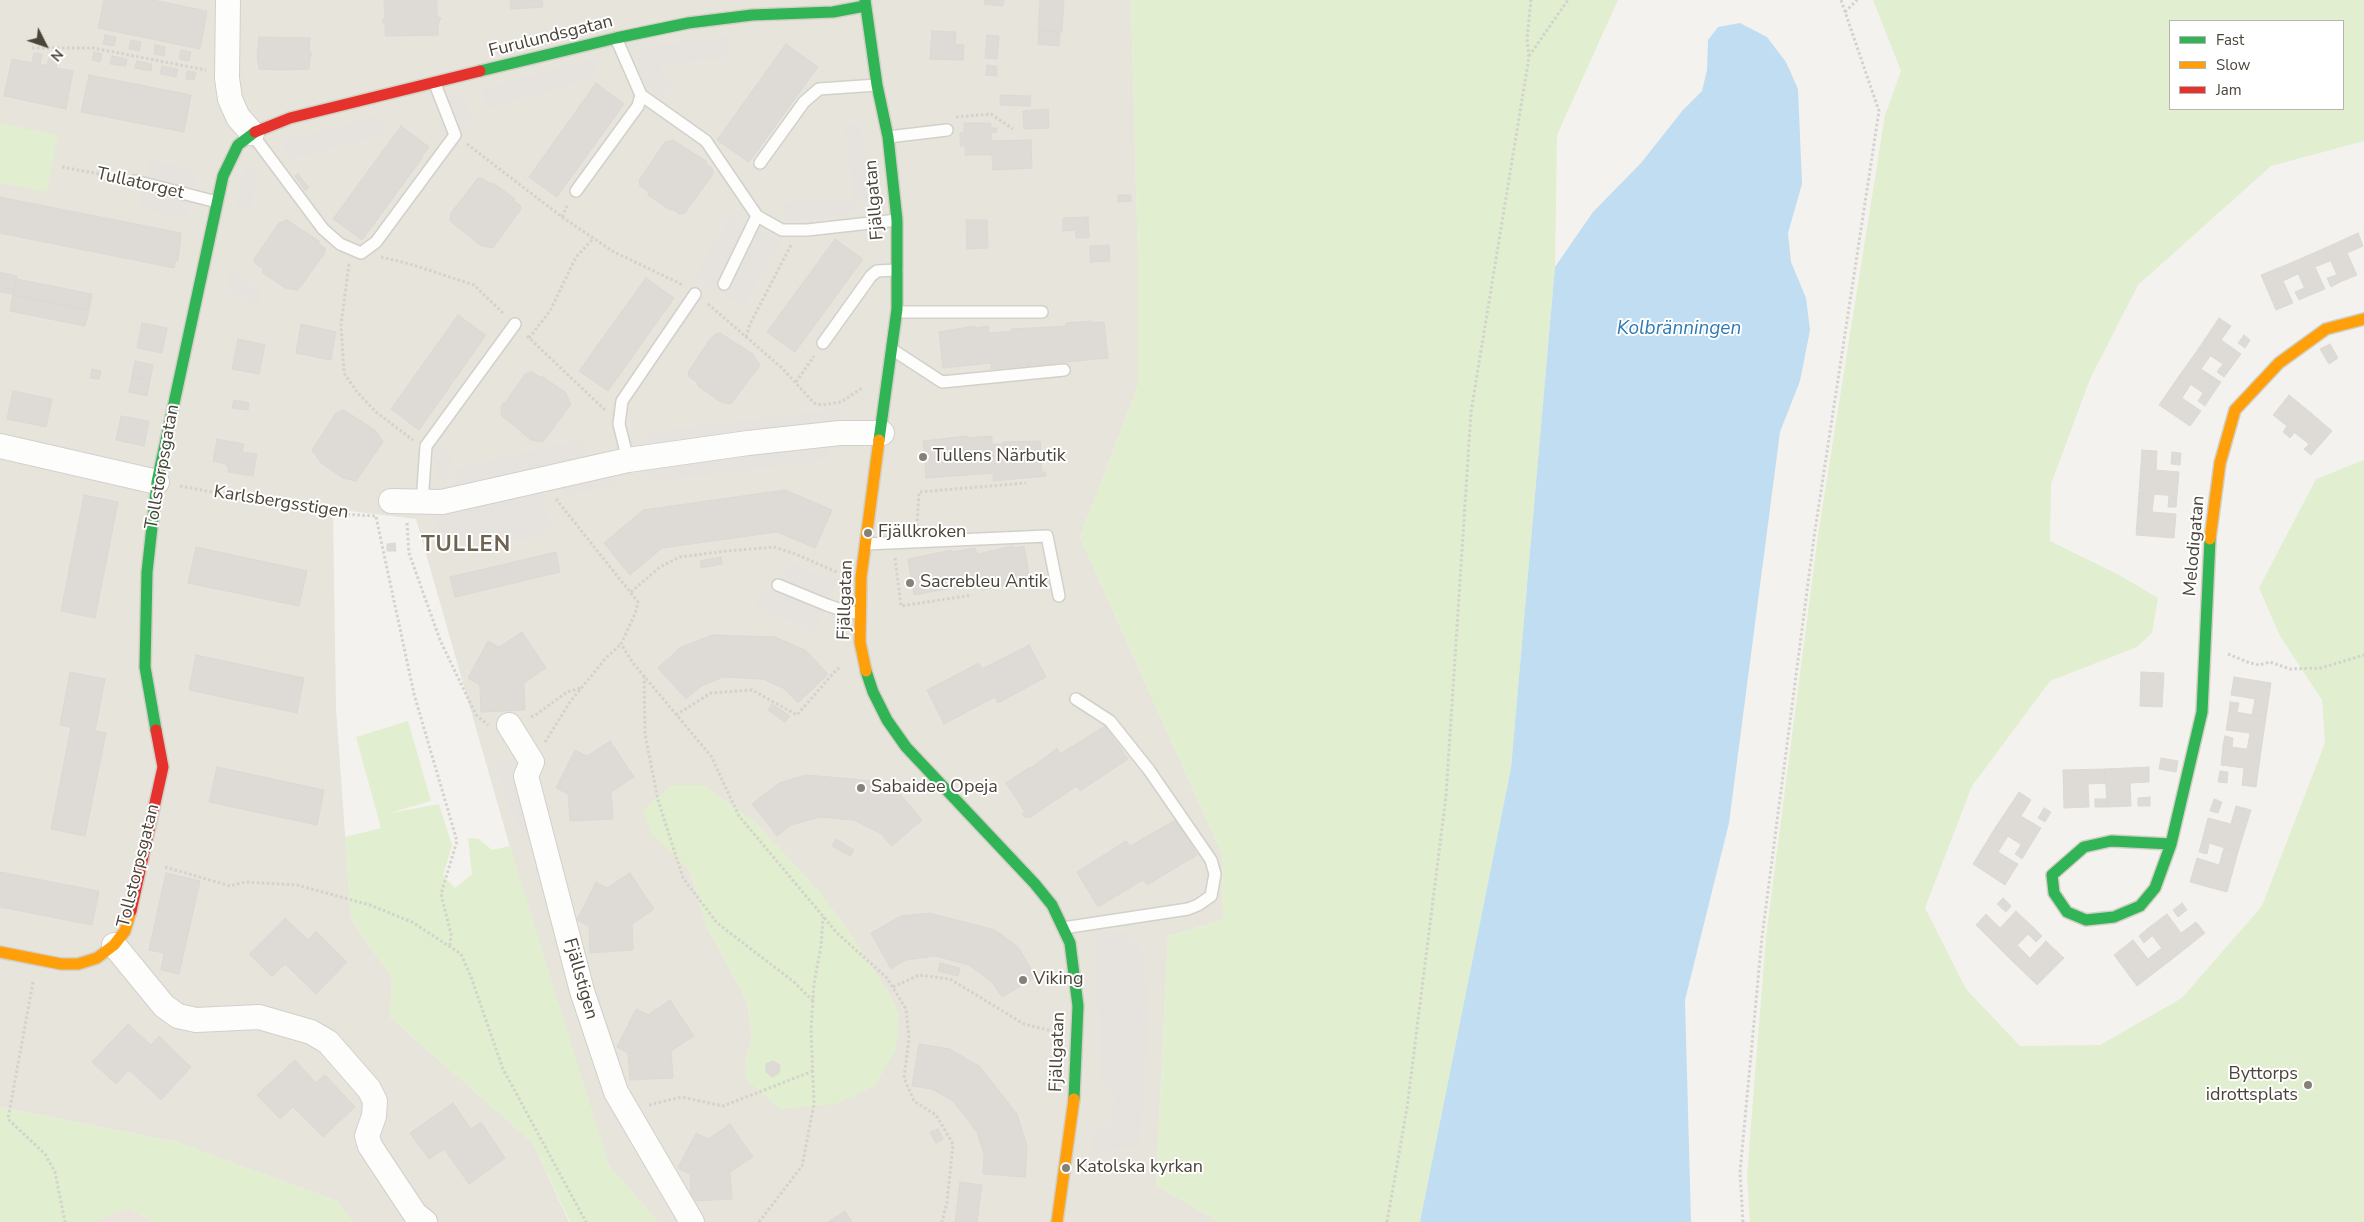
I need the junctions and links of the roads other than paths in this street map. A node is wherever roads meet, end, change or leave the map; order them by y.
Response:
1 (228, 0) edge
2 (865, 3) edge
3 (616, 38) junction
4 (435, 84) junction
5 (878, 86) junction
6 (641, 95) junction
7 (947, 130) road end
8 (252, 134) junction
9 (888, 136) junction
10 (760, 162) dead end
11 (135, 181) road end
12 (576, 190) dead end
13 (217, 202) junction
14 (757, 216) junction
15 (897, 220) junction
16 (897, 270) junction
17 (724, 284) dead end
18 (695, 294) road end
19 (897, 312) junction
20 (1042, 312) dead end
21 (2364, 319) edge
22 (515, 324) dead end
23 (823, 342) road end
24 (892, 349) junction
25 (1064, 370) dead end
26 (882, 433) junction
27 (0, 446) edge
28 (628, 460) junction
29 (157, 482) junction
30 (399, 505) joint
31 (866, 544) junction
32 (778, 585) dead end
33 (1059, 596) dead end
34 (859, 613) junction
35 (1076, 699) dead end
36 (496, 726) road end
37 (2171, 844) junction
38 (1063, 928) junction
39 (114, 945) junction
40 (0, 952) edge
41 (425, 1222) edge
42 (692, 1222) edge
43 (1057, 1222) edge

1 - 8 street
2 - 3 street, Furulundsgatan
2 - 5 street, Fjällgatan
3 - 4 street, Furulundsgatan
3 - 6 lane
4 - 8 street, Furulundsgatan
4 - 8 lane
5 - 9 street, Fjällgatan
5 - 10 lane
6 - 12 lane
6 - 14 lane
7 - 9 lane
8 - 13 street, Tollstorpsgatan
9 - 15 street, Fjällgatan
11 - 13 lane, Tullatorget
13 - 29 street, Tollstorpsgatan
14 - 15 lane
14 - 17 lane
15 - 16 street, Fjällgatan
16 - 19 street, Fjällgatan
16 - 23 lane
18 - 28 lane
19 - 20 lane
19 - 24 street, Fjällgatan
21 - 37 street, Melodigatan
22 - 30 lane
24 - 25 lane
24 - 26 street, Fjällgatan
26 - 28 street
26 - 31 street, Fjällgatan
27 - 29 street
28 - 30 street
29 - 39 street, Tollstorpsgatan
31 - 33 lane
31 - 34 street, Fjällgatan
32 - 34 lane
34 - 38 street, Fjällgatan
35 - 38 lane
36 - 42 street, Fjällstigen
37 - 37 street, Melodigatan
38 - 43 street, Fjällgatan
39 - 40 street
39 - 41 street

